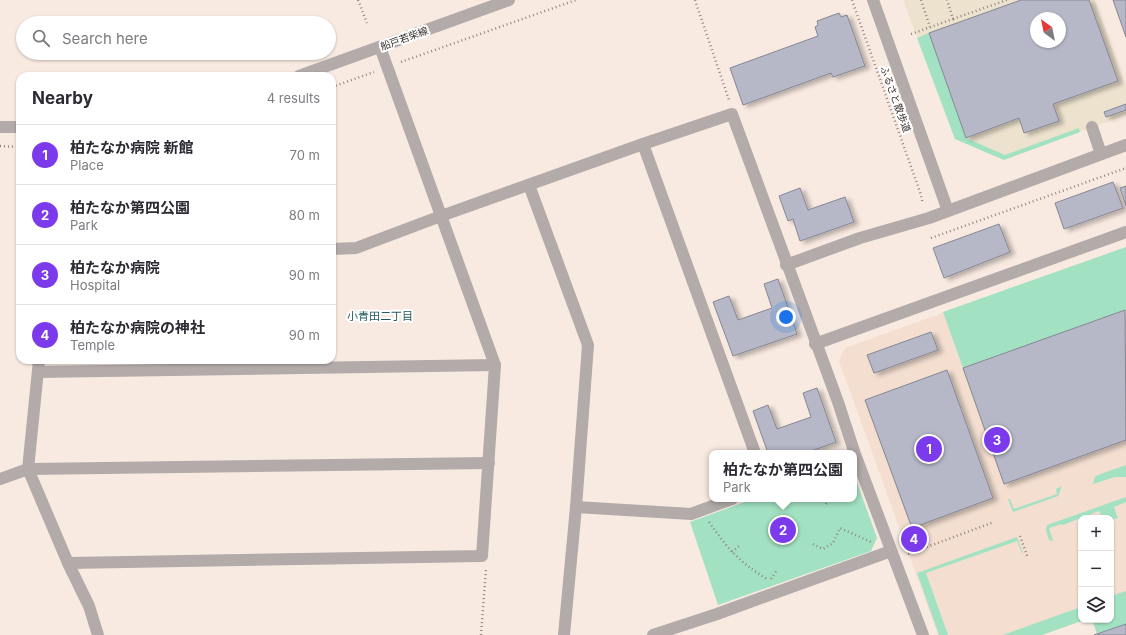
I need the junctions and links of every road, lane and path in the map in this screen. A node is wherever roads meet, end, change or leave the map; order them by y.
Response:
1 (358, 0) edge
2 (509, 0) edge
3 (576, 0) edge
4 (695, 0) edge
5 (852, 0) edge
6 (873, 0) edge
7 (921, 0) edge
8 (947, 0) edge
9 (1007, 0) edge
10 (493, 3) edge
11 (953, 19) junction
12 (366, 23) dead end
13 (930, 27) junction
14 (911, 34) dead end
15 (380, 47) junction
16 (388, 67) junction
17 (310, 72) edge
18 (336, 86) edge
19 (732, 114) junction
20 (0, 127) edge
21 (16, 127) edge
22 (1092, 127) dead end
23 (643, 144) junction
24 (1126, 144) edge
25 (0, 146) edge
26 (16, 147) edge
27 (1101, 154) junction
28 (1126, 168) edge
29 (529, 185) junction
30 (923, 204) dead end
31 (948, 211) junction
32 (441, 216) junction
33 (1126, 232) edge
34 (932, 238) dead end
35 (336, 249) edge
36 (786, 265) junction
37 (815, 344) junction
38 (39, 364) edge
39 (495, 365) junction
40 (38, 372) junction
41 (754, 450) edge
42 (854, 450) edge
43 (857, 459) edge
44 (489, 463) junction
45 (28, 469) junction
46 (0, 479) edge
47 (723, 502) edge
48 (576, 507) junction
49 (700, 510) junction
50 (994, 522) dead end
51 (1020, 536) dead end
52 (813, 544) dead end
53 (740, 545) dead end
54 (891, 551) junction
55 (732, 552) junction
56 (482, 556) junction
57 (904, 556) dead end
58 (1028, 558) dead end
59 (68, 563) junction
60 (777, 570) dead end
61 (98, 635) edge
62 (481, 635) edge
63 (564, 635) edge
64 (654, 635) edge
65 (923, 635) edge

1 - 12 path
2 - 10 street, 船戸若柴線
3 - 16 path
4 - 19 path
5 - 30 path, ふるさと散歩道
6 - 31 street
7 - 13 path
8 - 11 path
9 - 11 path
10 - 15 street, 船戸若柴線
11 - 13 path
13 - 14 path
15 - 16 street
15 - 17 street, 船戸若柴線
16 - 18 path
16 - 32 street
19 - 23 street
19 - 36 street
20 - 21 street
22 - 27 street
23 - 29 street
23 - 41 street
24 - 27 street
25 - 26 path
27 - 31 street
28 - 34 path
29 - 32 street
29 - 48 street
31 - 36 street
32 - 35 street
32 - 39 street
33 - 37 street
36 - 37 street
37 - 42 street
38 - 40 street
39 - 40 street
39 - 44 street
40 - 45 street
43 - 54 street
44 - 45 street
44 - 56 street
45 - 46 street
45 - 59 street
47 - 49 street
48 - 49 street
48 - 63 street
49 - 55 path
50 - 57 path
51 - 58 path
52 - 54 path
53 - 55 path
54 - 64 street
54 - 65 street
55 - 60 path
56 - 59 street
56 - 62 path
59 - 61 street

